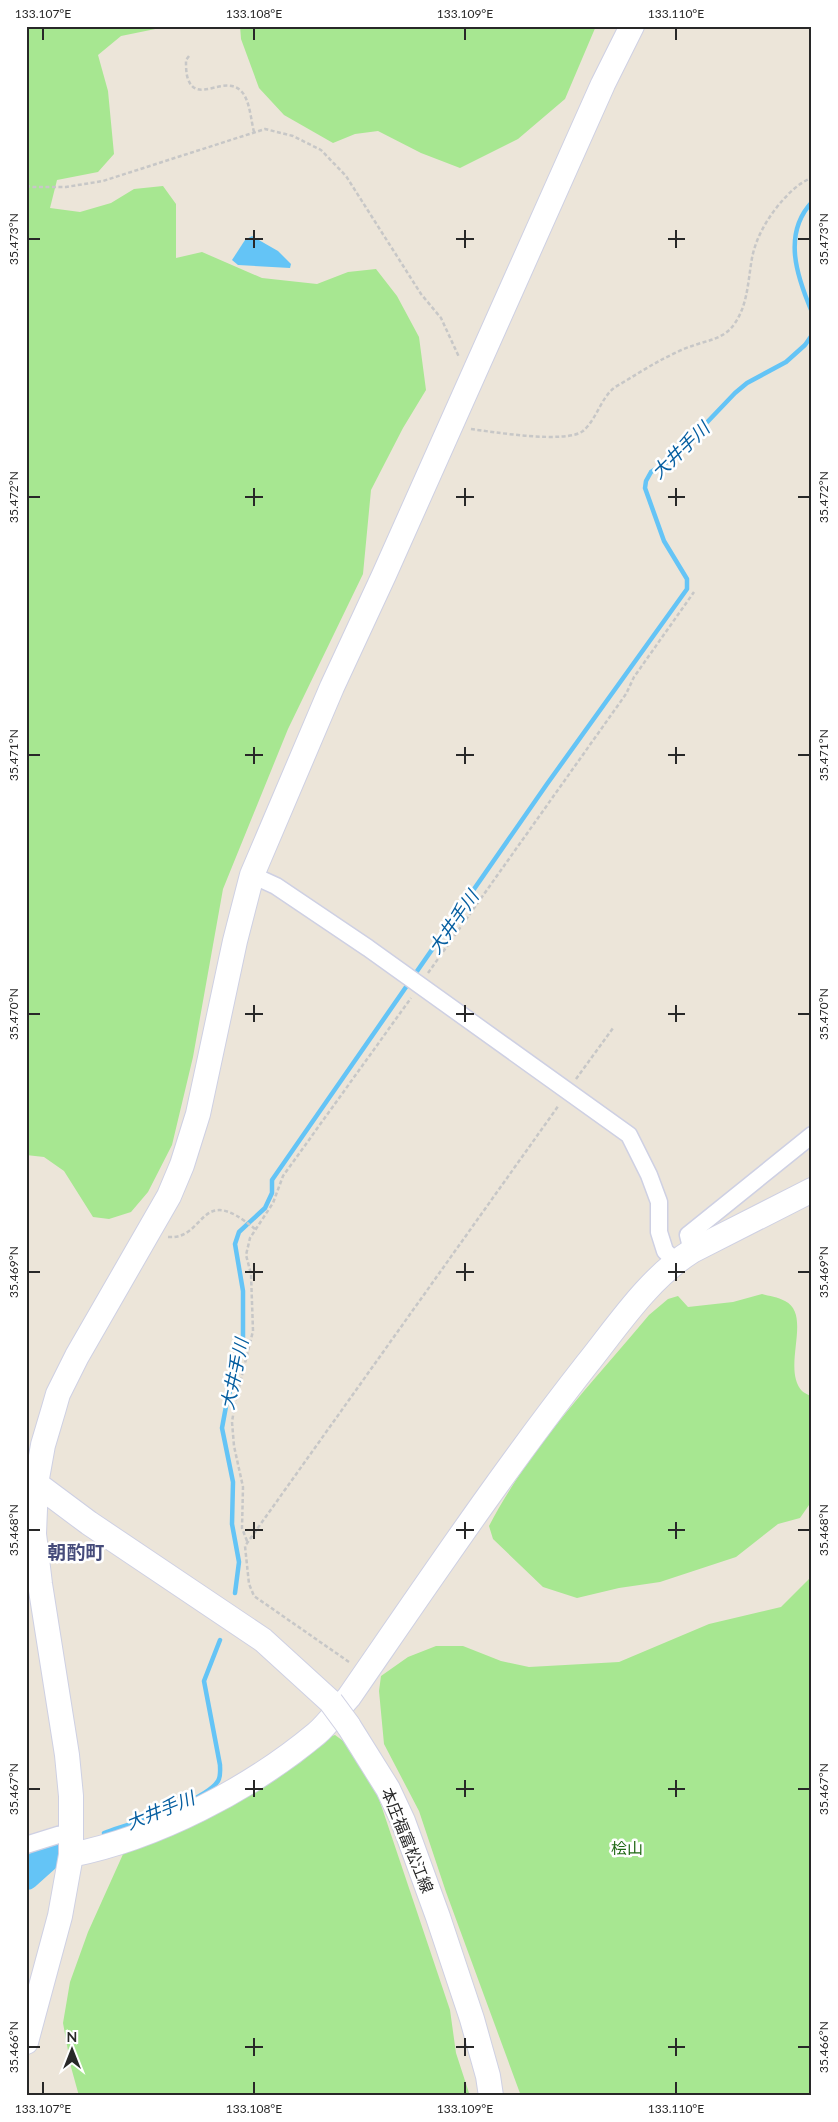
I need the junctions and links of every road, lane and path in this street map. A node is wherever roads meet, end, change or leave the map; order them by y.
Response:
1 (632, 26) edge
2 (189, 56) dead end
3 (254, 132) junction
4 (812, 178) edge
5 (26, 186) edge
6 (474, 372) junction
7 (450, 426) junction
8 (694, 592) dead end
9 (252, 875) junction
10 (414, 982) junction
11 (614, 1028) dead end
12 (570, 1088) junction
13 (812, 1134) edge
14 (812, 1190) edge
15 (255, 1229) junction
16 (164, 1236) dead end
17 (684, 1256) junction
18 (31, 1480) edge
19 (247, 1541) junction
20 (365, 1673) junction
21 (71, 1844) junction
22 (26, 1845) edge
23 (26, 2042) edge
24 (492, 2096) edge

1 - 6 street
2 - 3 path
3 - 5 path
3 - 6 path
4 - 7 path
6 - 7 street
7 - 9 street
8 - 10 path
9 - 10 street
9 - 18 street
10 - 12 street
10 - 15 path
11 - 12 path
12 - 17 street
12 - 19 path
13 - 17 street
14 - 17 street
15 - 16 path
15 - 19 path
17 - 20 street
18 - 21 street
18 - 24 street, 本庄福富松江線, bridge
19 - 20 path
20 - 21 street
21 - 22 street
21 - 23 street

